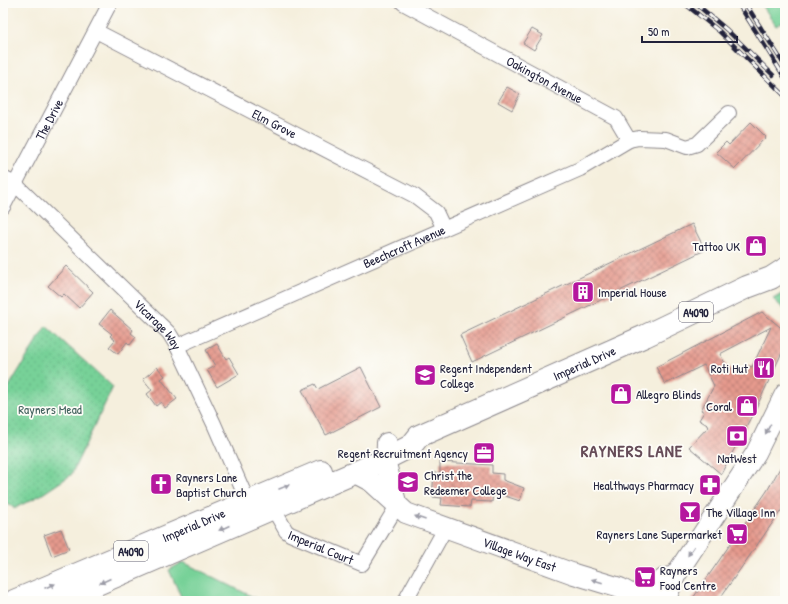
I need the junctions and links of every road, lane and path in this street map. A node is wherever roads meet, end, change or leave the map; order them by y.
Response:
1 (110, 3) edge
2 (403, 3) edge
3 (96, 31) junction
4 (729, 113) dead end
5 (629, 140) junction
6 (9, 181) edge
7 (3, 207) edge
8 (444, 227) junction
9 (785, 255) edge
10 (785, 269) edge
11 (747, 287) junction
12 (177, 346) junction
13 (785, 394) edge
14 (386, 451) junction
15 (355, 473) junction
16 (397, 506) junction
17 (258, 508) junction
18 (446, 527) junction
19 (673, 590) edge
20 (641, 599) edge
21 (14, 601) edge
22 (58, 601) edge
23 (405, 601) edge

1 - 3 street, The Drive
2 - 5 street, Oakington Avenue
3 - 6 street, The Drive
3 - 8 street, Elm Grove
4 - 5 street
5 - 8 street, Beechcroft Avenue
6 - 7 street, The Drive
6 - 12 street, Vicarage Way
8 - 12 street, Beechcroft Avenue
9 - 11 main road, Imperial Drive / A4090
10 - 11 main road, Imperial Drive / A4090
11 - 14 main road, Imperial Drive / A4090
12 - 17 street, Vicarage Way
13 -> 19 street
14 - 15 main road, Imperial Drive / A4090
14 - 16 street
17 -> 14 main road, Imperial Drive / A4090
15 - 16 street, Village Way East
15 - 17 main road, Imperial Drive / A4090
16 - 17 street, Imperial Court
18 -> 16 street, Village Way East
21 -> 17 main road, Imperial Drive / A4090
17 -> 22 main road, Imperial Drive / A4090
20 -> 18 street, Village Way East
18 - 23 street
19 - 20 street

